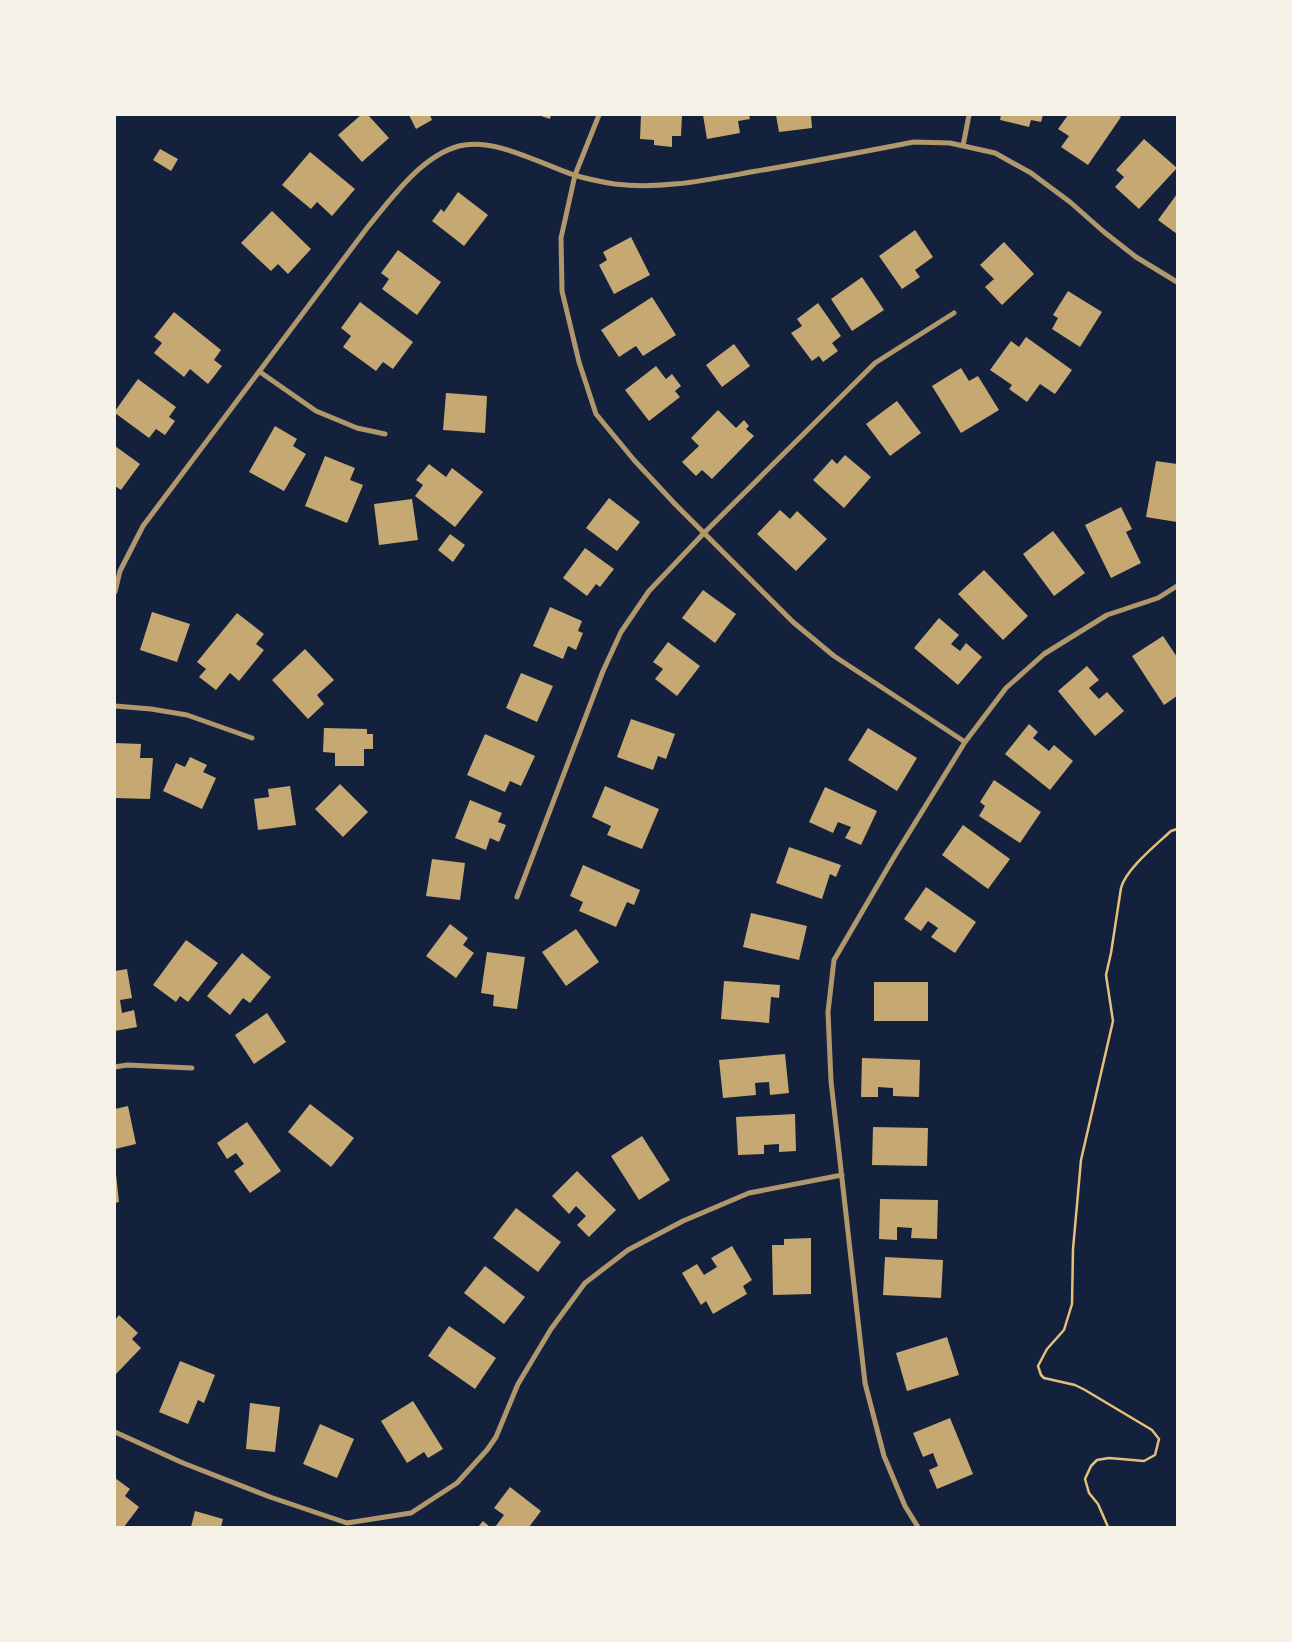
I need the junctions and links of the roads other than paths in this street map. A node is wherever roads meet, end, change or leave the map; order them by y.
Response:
1 (599, 115) edge
2 (969, 115) edge
3 (963, 146) junction
4 (575, 175) junction
5 (1177, 282) edge
6 (954, 312) dead end
7 (260, 372) junction
8 (385, 434) dead end
9 (704, 533) junction
10 (1177, 586) edge
11 (115, 592) edge
12 (115, 706) edge
13 (252, 738) dead end
14 (965, 742) junction
15 (517, 897) dead end
16 (115, 1067) edge
17 (192, 1068) dead end
18 (842, 1175) junction
19 (115, 1432) edge
20 (918, 1527) edge

1 - 4 street
2 - 3 street
3 - 4 street
3 - 5 street
4 - 7 street
4 - 9 street
6 - 9 street
7 - 8 street
7 - 11 street
9 - 14 street
9 - 15 street
10 - 14 street
12 - 13 street
14 - 18 street
16 - 17 street
18 - 19 street
18 - 20 street

